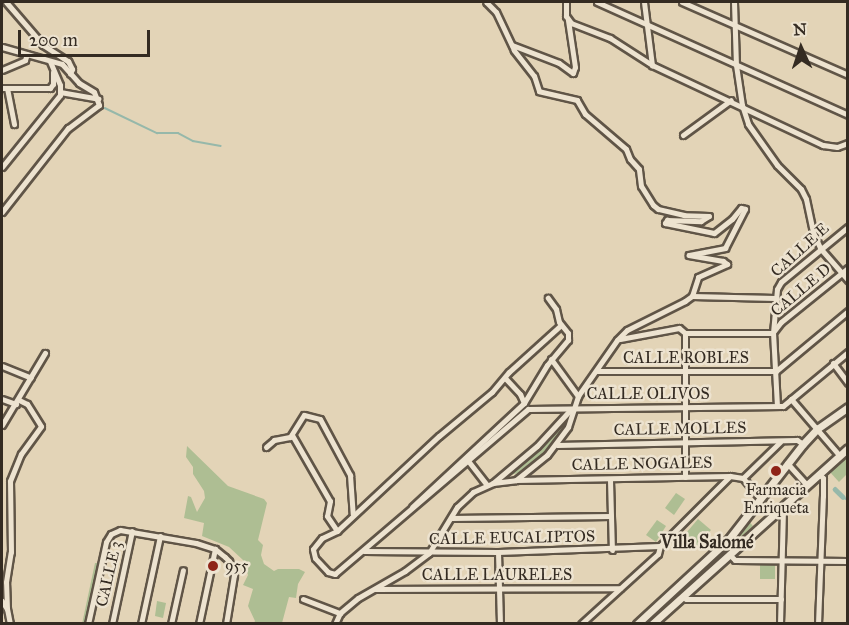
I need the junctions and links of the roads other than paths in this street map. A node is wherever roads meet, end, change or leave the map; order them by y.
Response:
1 (6, 2) edge
2 (486, 2) edge
3 (566, 2) edge
4 (597, 2) edge
5 (644, 2) edge
6 (682, 2) edge
7 (734, 2) edge
8 (568, 20) junction
9 (647, 25) junction
10 (735, 25) junction
11 (512, 45) junction
12 (2, 47) edge
13 (27, 54) junction
14 (50, 61) junction
15 (652, 65) junction
16 (736, 65) junction
17 (2, 70) edge
18 (54, 71) junction
19 (70, 74) junction
20 (848, 75) edge
21 (4, 88) edge
22 (60, 92) junction
23 (98, 99) junction
24 (731, 100) junction
25 (742, 105) junction
26 (848, 116) edge
27 (14, 124) dead end
28 (683, 135) dead end
29 (848, 143) edge
30 (2, 167) edge
31 (2, 212) edge
32 (848, 227) edge
33 (820, 248) junction
34 (848, 268) edge
35 (842, 273) junction
36 (848, 280) edge
37 (693, 296) junction
38 (548, 298) dead end
39 (775, 298) junction
40 (848, 311) edge
41 (561, 325) junction
42 (685, 333) junction
43 (773, 333) junction
44 (617, 340) junction
45 (848, 352) edge
46 (45, 353) dead end
47 (551, 360) junction
48 (833, 363) junction
49 (2, 366) edge
50 (597, 371) junction
51 (776, 371) junction
52 (686, 372) junction
53 (31, 378) junction
54 (506, 379) junction
55 (848, 382) edge
56 (578, 396) junction
57 (2, 399) edge
58 (791, 399) junction
59 (17, 402) junction
60 (524, 403) junction
61 (777, 406) junction
62 (848, 407) edge
63 (573, 408) junction
64 (686, 408) junction
65 (528, 410) junction
66 (2, 425) edge
67 (817, 429) junction
68 (292, 435) junction
69 (686, 441) junction
70 (780, 442) junction
71 (803, 444) junction
72 (556, 445) junction
73 (266, 447) dead end
74 (848, 448) edge
75 (839, 455) junction
76 (469, 462) junction
77 (786, 463) junction
78 (819, 474) junction
79 (730, 476) junction
80 (685, 477) junction
81 (743, 478) junction
82 (516, 480) junction
83 (610, 480) junction
84 (490, 484) junction
85 (807, 485) junction
86 (760, 498) junction
87 (783, 507) junction
88 (409, 511) junction
89 (353, 514) junction
90 (611, 516) junction
91 (451, 518) junction
92 (132, 531) junction
93 (337, 531) junction
94 (161, 536) junction
95 (660, 546) junction
96 (214, 549) junction
97 (612, 550) junction
98 (364, 551) junction
99 (498, 552) junction
100 (429, 553) junction
101 (729, 554) junction
102 (225, 557) junction
103 (212, 558) junction
104 (783, 560) junction
105 (819, 560) junction
106 (848, 561) edge
107 (183, 570) dead end
108 (499, 588) junction
109 (620, 588) junction
110 (375, 589) junction
111 (683, 596) junction
112 (303, 599) dead end
113 (781, 599) junction
114 (2, 601) edge
115 (7, 609) junction
116 (340, 613) junction
117 (10, 624) edge
118 (88, 624) edge
119 (112, 624) edge
120 (141, 624) edge
121 (171, 624) edge
122 (199, 624) edge
123 (226, 624) edge
124 (335, 624) edge
125 (500, 624) edge
126 (574, 624) edge
127 (582, 624) edge
128 (637, 624) edge
129 (652, 624) edge
130 (780, 624) edge
131 (818, 624) edge

1 - 19 street
2 - 11 street
3 - 8 street
4 - 9 street
5 - 9 street
6 - 10 street
7 - 10 street
8 - 11 street
8 - 15 street
9 - 15 street
9 - 16 street
10 - 16 street
10 - 20 street
11 - 37 street
12 - 13 street
13 - 14 street
13 - 17 street
14 - 18 street
14 - 19 street
15 - 24 street
16 - 25 street
16 - 26 street
18 - 21 street
18 - 22 street
19 - 23 street
21 - 27 street
22 - 23 street
22 - 30 street
23 - 31 street
24 - 25 street
24 - 28 street
25 - 29 street
25 - 33 street
32 - 33 street, CALLE E
33 - 35 street
33 - 39 street, CALLE E
34 - 35 street, CALLE D
35 - 36 street
35 - 43 street, CALLE D
37 - 39 street
37 - 44 street
38 - 41 street
39 - 43 street, CALLE E
40 - 51 street
41 - 47 street
41 - 54 street
42 - 43 street
42 - 44 street
42 - 52 street
43 - 51 street, CALLE E
44 - 50 street
45 - 48 street
46 - 53 street
47 - 56 street
47 - 60 street
48 - 55 street
48 - 58 street
49 - 53 street
50 - 52 street, CALLE ROBLES
50 - 56 street
51 - 52 street, CALLE ROBLES
51 - 61 street, CALLE E
52 - 64 street
53 - 59 street
54 - 60 street
54 - 89 street
56 - 63 street
57 - 59 street
58 - 61 street
58 - 67 street
59 - 66 street
59 - 115 street
60 - 65 street
60 - 88 street
61 - 64 street, CALLE OLIVOS
62 - 67 main road
63 - 64 street, CALLE OLIVOS
63 - 65 street, CALLE OLIVOS
63 - 72 street
63 - 84 street
64 - 69 street
65 - 76 street
67 - 71 main road
67 - 75 street
68 - 73 street
68 - 89 street
68 - 93 street
69 - 70 street, CALLE MOLLES
69 - 72 street, CALLE MOLLES
69 - 80 street
70 - 71 street, CALLE MOLLES
70 - 81 street
71 - 77 main road
72 - 82 street
74 - 75 main road
75 - 78 main road
76 - 84 street
76 - 88 street
77 - 85 street
77 - 86 main road
78 - 85 main road
78 - 105 street
79 - 80 street, CALLE NOGALES
79 - 81 street, CALLE NOGALES
79 - 95 street
80 - 83 street, CALLE NOGALES
81 - 86 street
82 - 83 street, CALLE NOGALES
82 - 84 street, CALLE NOGALES
83 - 90 street
84 - 91 street
85 - 87 main road
86 - 128 main road
87 - 101 main road
87 - 104 street
88 - 98 street
89 - 93 street
90 - 91 street
90 - 97 street
91 - 100 street
92 - 94 street
92 - 118 street
92 - 119 street, CALLE 3
93 - 98 street
94 - 96 street
94 - 120 street
95 - 97 street, CALLE EUCALIPTOS
95 - 109 street
96 - 102 street
96 - 103 street
97 - 99 street, CALLE EUCALIPTOS
98 - 100 street, CALLE EUCALIPTOS
99 - 100 street, CALLE EUCALIPTOS
99 - 108 street
100 - 110 street
101 - 104 street
101 - 111 main road
102 - 103 street
102 - 123 street
103 - 122 street
104 - 105 street
104 - 113 street
105 - 106 street
105 - 131 street
107 - 121 street
108 - 109 street, CALLE LAURELES
108 - 110 street, CALLE LAURELES
108 - 125 street
109 - 127 street
110 - 116 street
111 - 113 street
111 - 129 main road
112 - 116 street
113 - 130 street
114 - 115 street
115 - 117 street
116 - 124 street
126 - 127 street

